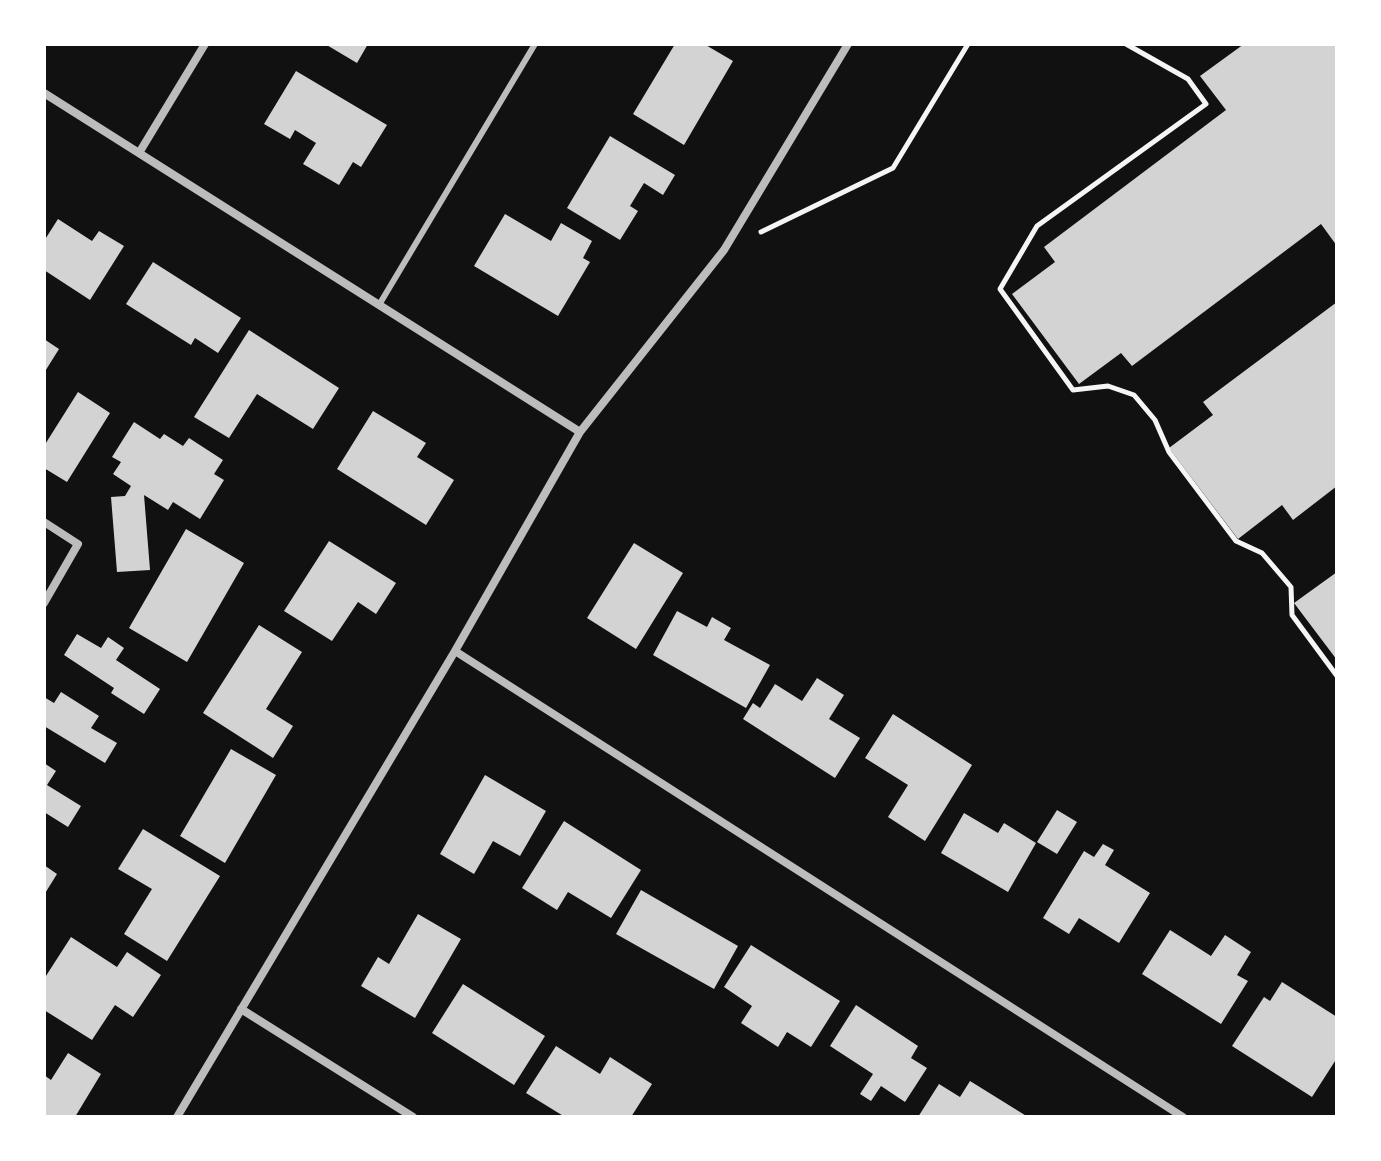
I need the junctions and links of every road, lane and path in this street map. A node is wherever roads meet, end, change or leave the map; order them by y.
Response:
1 (205, 44) edge
2 (535, 44) edge
3 (848, 44) edge
4 (968, 44) edge
5 (1126, 44) edge
6 (44, 93) edge
7 (139, 153) junction
8 (724, 250) junction
9 (379, 305) junction
10 (580, 432) junction
11 (44, 522) edge
12 (44, 603) edge
13 (455, 651) junction
14 (1337, 676) edge
15 (241, 1009) junction
16 (177, 1117) edge
17 (413, 1117) edge
18 (1183, 1117) edge

1 - 7 street
2 - 9 lane
3 - 8 street
4 - 8 path
5 - 14 path
6 - 7 street
7 - 9 street
8 - 10 street
9 - 10 street
10 - 13 street
11 - 12 street
13 - 15 street
13 - 18 street
15 - 16 street
15 - 17 street

